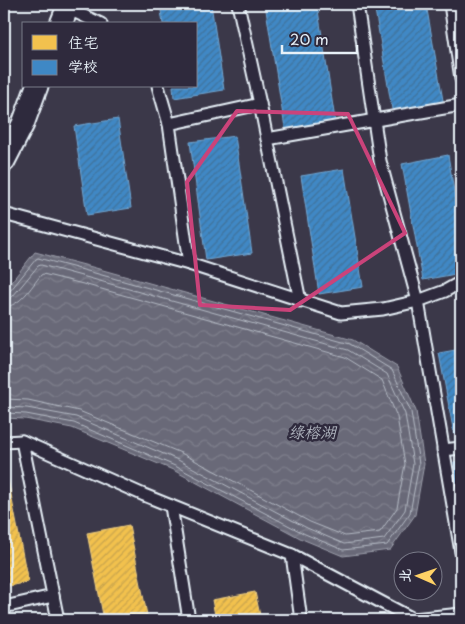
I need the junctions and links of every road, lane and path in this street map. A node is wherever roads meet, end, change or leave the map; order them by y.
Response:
1 (238, 4) edge
2 (357, 4) edge
3 (450, 4) edge
4 (66, 12) edge
5 (95, 22) edge
6 (461, 79) edge
7 (36, 88) edge
8 (159, 88) edge
9 (260, 104) junction
10 (461, 105) edge
11 (374, 120) junction
12 (169, 124) junction
13 (267, 139) junction
14 (4, 162) edge
15 (4, 214) edge
16 (189, 264) junction
17 (461, 282) edge
18 (300, 301) junction
19 (418, 301) junction
20 (22, 441) junction
21 (4, 442) edge
22 (461, 448) edge
23 (443, 450) junction
24 (171, 506) junction
25 (461, 552) edge
26 (292, 555) junction
27 (54, 596) junction
28 (4, 607) edge
29 (461, 614) edge
30 (58, 620) edge
31 (189, 620) edge
32 (300, 620) edge
33 (413, 620) edge

1 - 9 lane
2 - 11 lane
3 - 6 lane
4 - 5 lane
7 - 14 street
8 - 12 lane
9 - 12 lane
9 - 13 lane
10 - 11 lane
11 - 13 lane
11 - 19 lane
12 - 16 lane
13 - 18 lane
15 - 16 lane
16 - 18 lane
17 - 19 lane
18 - 19 lane
19 - 23 lane
20 - 21 lane
20 - 24 lane
20 - 27 lane
22 - 23 lane
23 - 25 lane
24 - 26 lane
24 - 31 lane
26 - 32 lane
26 - 33 lane
27 - 28 lane
27 - 30 lane
29 - 33 lane

